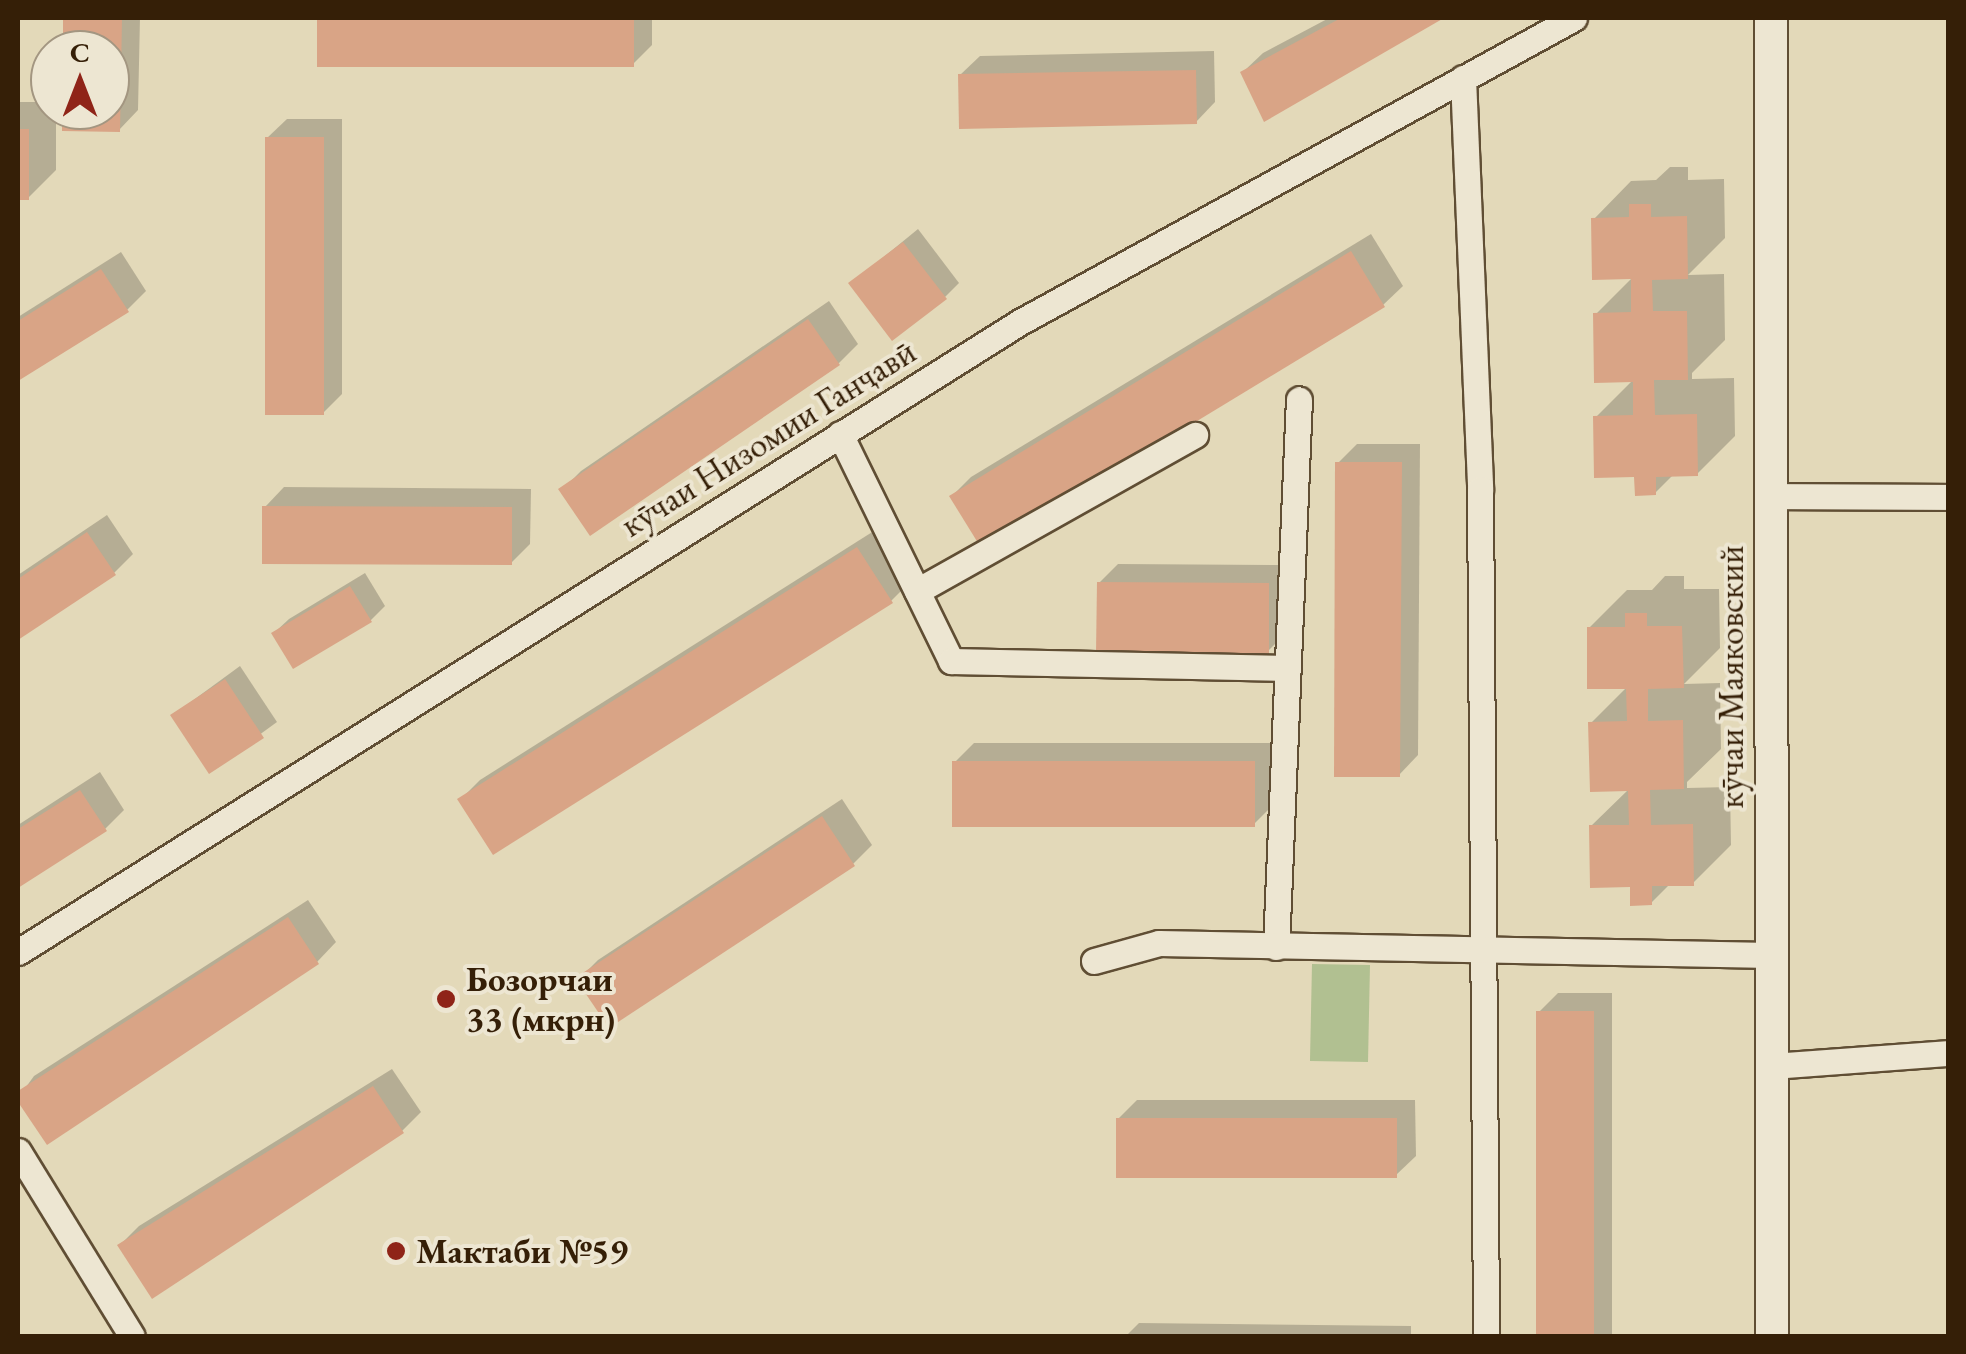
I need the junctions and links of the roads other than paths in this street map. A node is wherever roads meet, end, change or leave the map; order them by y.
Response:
1 (1574, 18) edge
2 (1771, 18) edge
3 (1464, 78) junction
4 (1298, 399) dead end
5 (840, 434) junction
6 (1195, 435) dead end
7 (1770, 496) junction
8 (1948, 497) edge
9 (917, 591) junction
10 (1288, 668) junction
11 (1276, 947) junction
12 (1483, 950) junction
13 (18, 952) edge
14 (1771, 955) junction
15 (1094, 961) dead end
16 (1948, 1053) edge
17 (1772, 1066) junction
18 (18, 1151) edge
19 (132, 1336) edge
20 (1486, 1336) edge
21 (1772, 1336) edge

1 - 3 street, кӯчаи Низомии Ганҷавӣ
2 - 7 street, кӯчаи Маяковский
3 - 5 street, кӯчаи Низомии Ганҷавӣ
3 - 12 street
4 - 10 street
5 - 9 street
5 - 13 street, кӯчаи Низомии Ганҷавӣ
6 - 9 street
7 - 8 street
7 - 14 street, кӯчаи Маяковский
9 - 10 street
10 - 11 street
11 - 12 street
11 - 15 street
12 - 14 street
12 - 20 street
14 - 17 street, кӯчаи Маяковский
16 - 17 street
17 - 21 street, кӯчаи Маяковский
18 - 19 street

